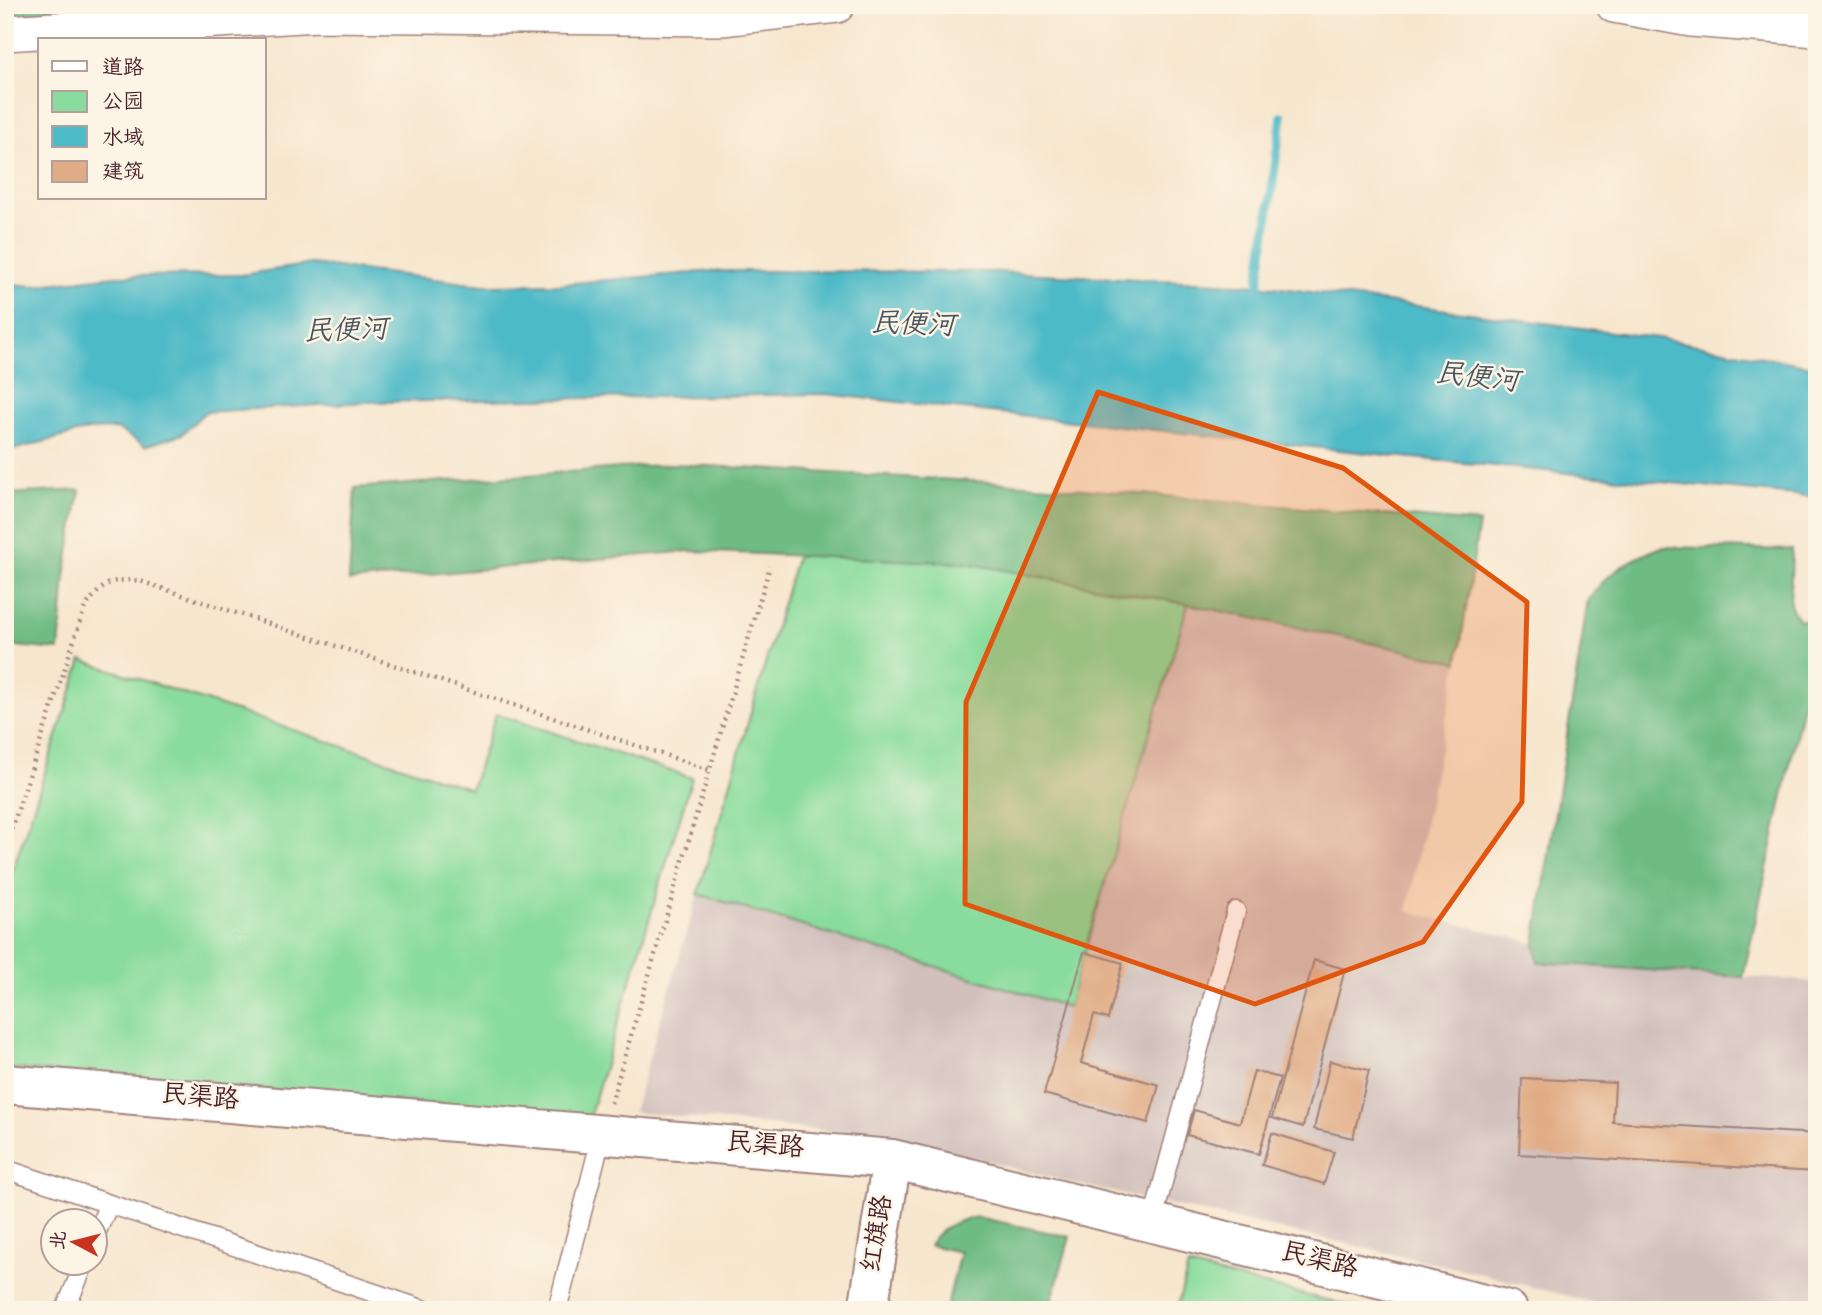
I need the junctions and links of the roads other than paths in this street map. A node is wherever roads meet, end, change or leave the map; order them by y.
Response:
1 (837, 5) edge
2 (1614, 5) edge
3 (1817, 29) edge
4 (5, 33) edge
5 (1236, 911) dead end
6 (5, 1084) edge
7 (601, 1135) junction
8 (892, 1159) junction
9 (5, 1169) edge
10 (109, 1204) joint
11 (1152, 1223) junction
12 (79, 1276) edge
13 (1494, 1308) edge
14 (421, 1309) edge
15 (65, 1310) edge
16 (557, 1310) edge
17 (868, 1310) edge

1 - 4 street
2 - 3 street
5 - 11 lane
6 - 7 street, 民渠路
7 - 8 street, 民渠路
7 - 16 lane
8 - 11 street, 民渠路
8 - 17 street, 红旗路
9 - 10 lane
10 - 14 lane
11 - 13 street, 民渠路
12 - 15 lane

